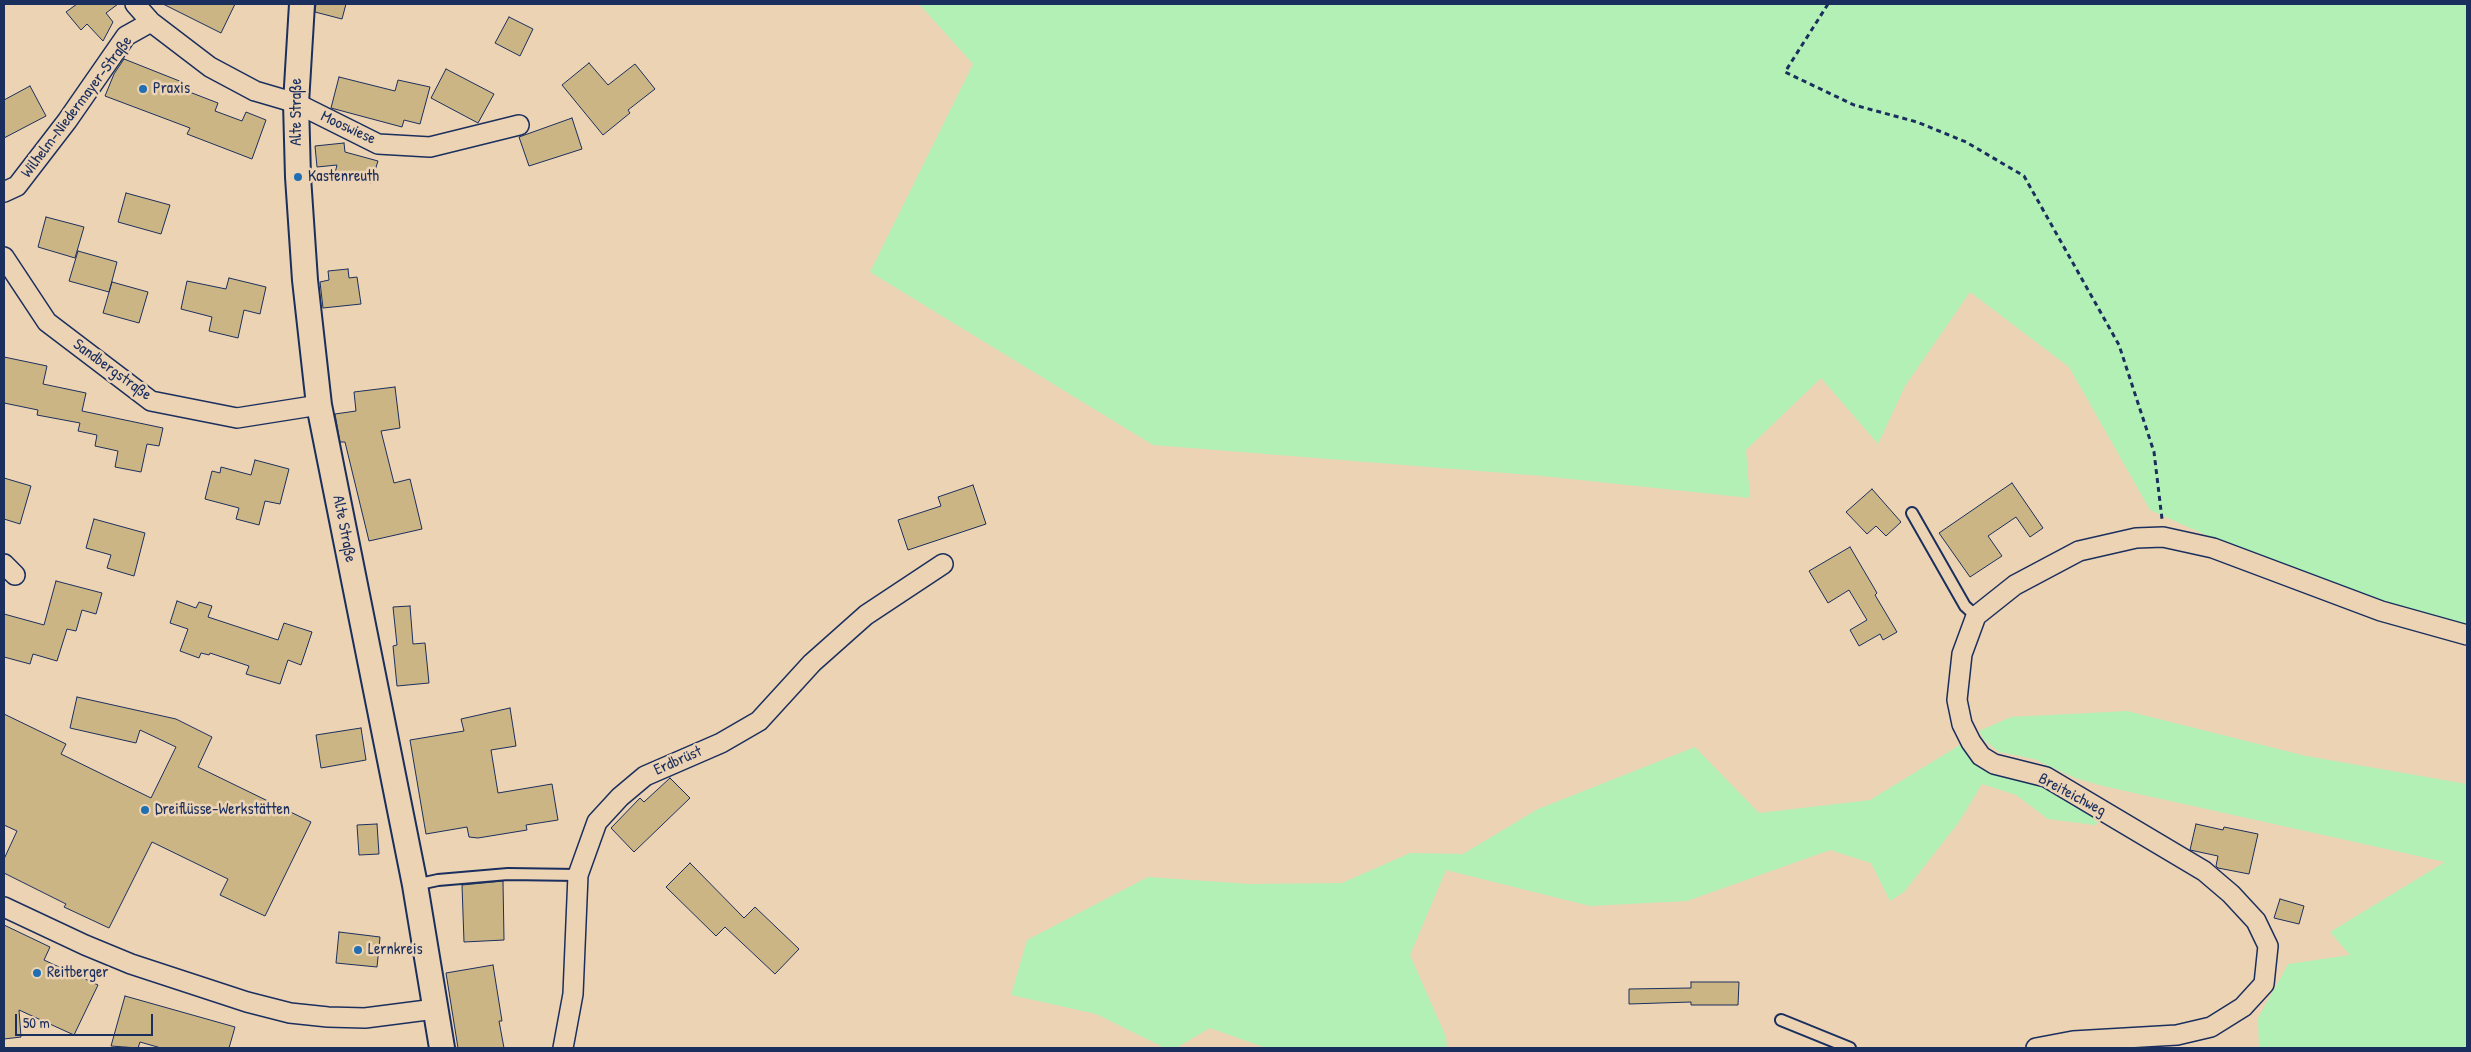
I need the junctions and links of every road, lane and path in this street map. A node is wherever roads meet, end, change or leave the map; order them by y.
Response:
1 (135, 4) edge
2 (302, 4) edge
3 (1828, 4) edge
4 (150, 22) junction
5 (296, 103) junction
6 (519, 125) dead end
7 (4, 192) edge
8 (4, 257) edge
9 (319, 405) junction
10 (1912, 513) dead end
11 (2163, 537) junction
12 (943, 564) dead end
13 (1976, 616) junction
14 (2467, 635) edge
15 (578, 875) junction
16 (415, 884) junction
17 (4, 907) edge
18 (435, 1009) junction
19 (1781, 1020) dead end
20 (442, 1048) edge
21 (563, 1048) edge
22 (1850, 1048) edge
23 (2036, 1048) edge

1 - 4 street
2 - 5 street, Alte Straße
3 - 11 path
4 - 5 street
4 - 7 street, Wilhelm-Niedermayer-Straße
5 - 6 street, Mooswiese
5 - 9 street, Alte Straße
8 - 9 street, Sandbergstraße
9 - 16 street, Alte Straße
10 - 13 lane
11 - 13 street
11 - 14 street
12 - 15 street, Erdbrüst
13 - 23 street, Breiteichweg
15 - 16 lane
15 - 21 street, Erdbrüst
16 - 18 street, Alte Straße
17 - 18 street
18 - 20 street, Alte Straße
19 - 22 lane

